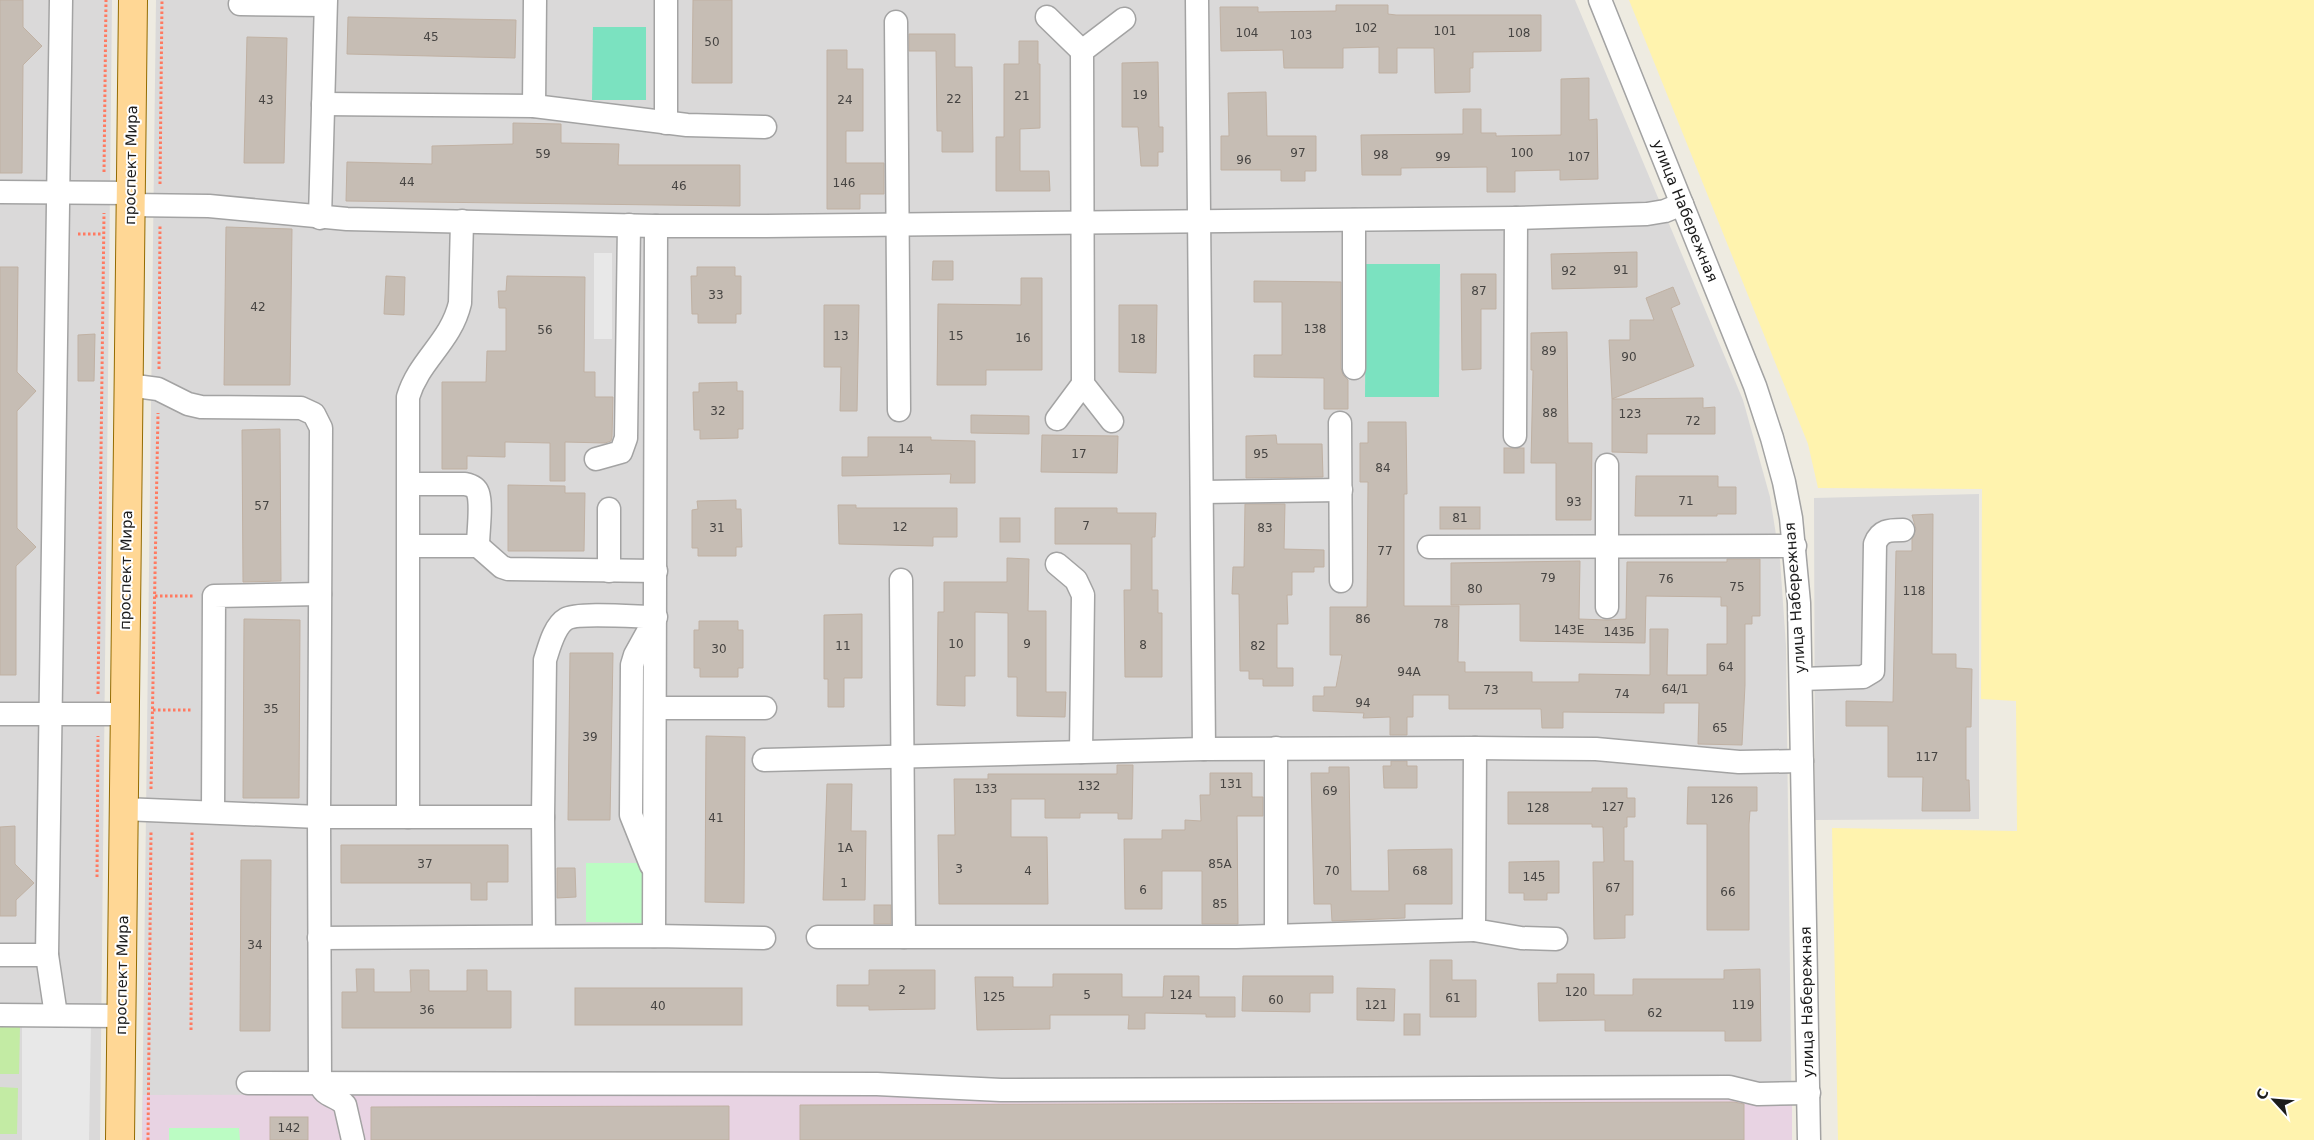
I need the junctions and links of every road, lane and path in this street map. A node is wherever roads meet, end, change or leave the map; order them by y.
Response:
1 (61, 0) edge
2 (133, 0) edge
3 (162, 0) edge
4 (535, 0) edge
5 (666, 0) edge
6 (1197, 0) edge
7 (1600, 0) edge
8 (325, 2) edge
9 (240, 4) dead end
10 (1047, 17) dead end
11 (1124, 19) dead end
12 (896, 22) dead end
13 (1082, 51) junction
14 (323, 104) junction
15 (534, 106) junction
16 (666, 123) junction
17 (765, 127) dead end
18 (0, 192) edge
19 (57, 192) junction
20 (130, 199) junction
21 (1682, 204) junction
22 (160, 205) junction
23 (320, 218) junction
24 (1516, 218) junction
25 (1354, 220) junction
26 (462, 222) junction
27 (1199, 222) junction
28 (1083, 223) junction
29 (628, 225) junction
30 (898, 225) junction
31 (656, 226) junction
32 (70, 234) dead end
33 (103, 234) dead end
34 (1354, 368) dead end
35 (128, 384) junction
36 (1083, 384) junction
37 (158, 390) junction
38 (101, 391) dead end
39 (899, 410) dead end
40 (1058, 419) dead end
41 (1112, 420) dead end
42 (1340, 423) dead end
43 (1515, 436) dead end
44 (596, 459) dead end
45 (1607, 465) dead end
46 (409, 484) junction
47 (1341, 490) junction
48 (1202, 492) junction
49 (609, 509) dead end
50 (1903, 530) dead end
51 (409, 546) junction
52 (478, 546) junction
53 (1795, 546) junction
54 (1429, 547) dead end
55 (1607, 547) junction
56 (1057, 564) dead end
57 (609, 571) junction
58 (656, 571) junction
59 (900, 580) dead end
60 (1341, 581) dead end
61 (320, 594) junction
62 (112, 596) junction
63 (155, 596) junction
64 (214, 596) junction
65 (1607, 607) dead end
66 (656, 617) junction
67 (1801, 679) junction
68 (655, 708) junction
69 (764, 708) dead end
70 (152, 710) junction
71 (213, 710) junction
72 (51, 713) junction
73 (0, 714) edge
74 (111, 714) junction
75 (1276, 748) junction
76 (1475, 748) junction
77 (1204, 749) junction
78 (1081, 752) junction
79 (903, 758) junction
80 (764, 760) dead end
81 (1802, 762) junction
82 (123, 809) junction
83 (151, 810) junction
84 (202, 812) junction
85 (318, 817) junction
86 (408, 817) junction
87 (543, 817) junction
88 (654, 874) junction
89 (97, 879) dead end
90 (1474, 930) junction
91 (1276, 935) junction
92 (544, 936) junction
93 (654, 936) junction
94 (818, 937) dead end
95 (904, 937) junction
96 (319, 938) junction
97 (764, 938) dead end
98 (1556, 939) dead end
99 (0, 955) edge
100 (47, 955) junction
101 (0, 1015) edge
102 (56, 1015) junction
103 (121, 1016) junction
104 (191, 1030) dead end
105 (248, 1083) dead end
106 (320, 1083) junction
107 (1809, 1093) junction
108 (120, 1140) edge
109 (148, 1140) edge
110 (353, 1140) edge
111 (1810, 1140) edge

1 - 19 street
2 - 20 main road, проспект Мира
3 - 22 path
4 - 15 street
5 - 16 street
6 - 27 street
7 - 21 street, улица Набережная
8 - 9 street
8 - 14 street
10 - 13 street
11 - 13 street
12 - 30 street
13 - 28 street
14 - 15 street
14 - 23 street
15 - 16 street
16 - 17 street
18 - 19 street
19 - 20 street
19 - 72 street
20 - 22 street
20 - 35 main road, проспект Мира
21 - 24 street
21 - 53 street, улица Набережная
22 - 23 street
22 - 37 path
23 - 26 street
24 - 25 street
24 - 43 street
25 - 27 street
25 - 34 street
26 - 29 street
26 - 46 street
27 - 28 street
27 - 48 street
28 - 30 street
28 - 36 street
29 - 31 street
29 - 44 street
30 - 31 street
30 - 39 street
31 - 58 street
32 - 33 path
35 - 37 street
35 - 62 main road, проспект Мира
36 - 40 street
36 - 41 street
37 - 61 street
37 - 63 path
38 - 62 path
42 - 47 street
45 - 55 street
46 - 51 street
46 - 52 street
47 - 48 street
47 - 60 street
48 - 77 street
49 - 57 street
50 - 67 street
51 - 52 street
51 - 86 street
52 - 57 street
53 - 55 street
53 - 67 street, улица Набережная
54 - 55 street
55 - 65 street
56 - 78 street
57 - 58 street
58 - 66 street
59 - 79 street
61 - 64 street
61 - 85 street
62 - 63 path
62 - 74 main road, проспект Мира
62 - 74 path
63 - 64 path
63 - 70 path
64 - 71 street
66 - 68 street
66 - 87 street
66 - 88 street
67 - 81 street, улица Набережная
68 - 69 street
68 - 88 street
70 - 71 path
70 - 83 path
71 - 84 street
72 - 73 street
72 - 74 street
72 - 100 street
74 - 82 main road, проспект Мира
74 - 89 path
75 - 76 street
75 - 77 street
75 - 91 street
76 - 81 street
76 - 90 street
77 - 78 street
78 - 79 street
79 - 80 street
79 - 95 street
81 - 107 street, улица Набережная
82 - 83 street
82 - 103 main road, проспект Мира
83 - 84 street
83 - 109 path
84 - 85 street
84 - 104 path
85 - 86 street
85 - 96 street
86 - 87 street
87 - 92 street
88 - 93 street
90 - 91 street
90 - 98 street
91 - 95 street
92 - 93 street
92 - 96 street
93 - 97 street
94 - 95 street
96 - 106 street
99 - 100 street
100 - 102 street
101 - 102 street
102 - 103 street
103 - 108 main road, проспект Мира
105 - 106 street
106 - 107 street
106 - 110 street
107 - 111 street, улица Набережная

